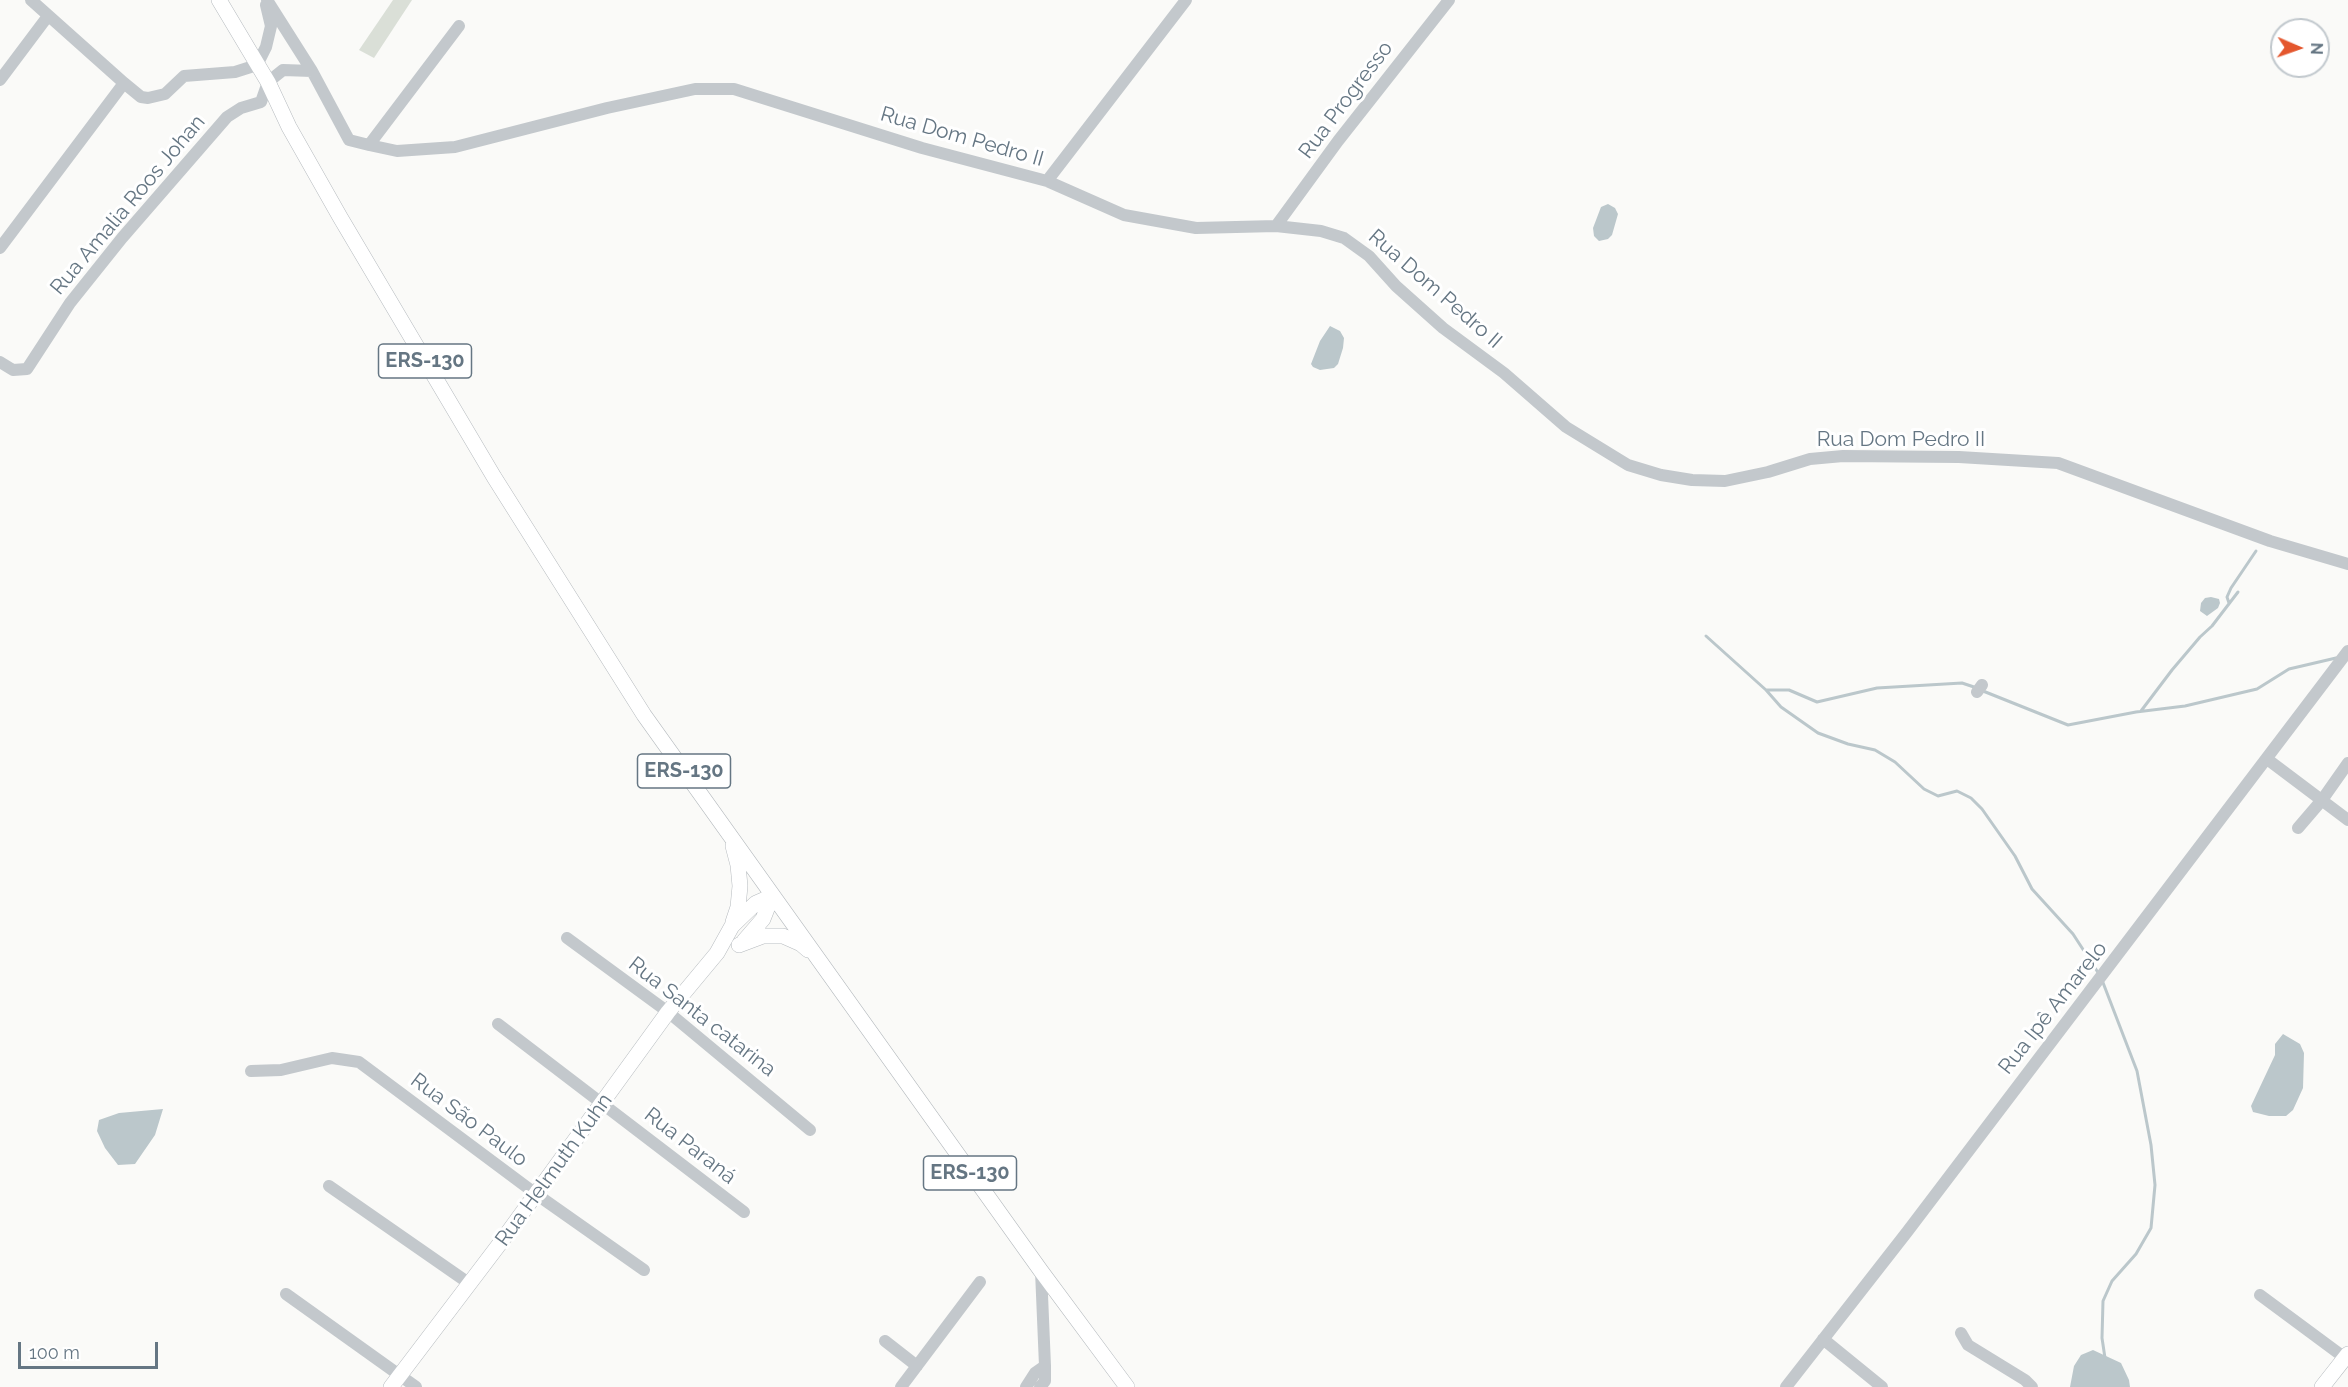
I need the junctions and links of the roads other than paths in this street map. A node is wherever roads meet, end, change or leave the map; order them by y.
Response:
1 (31, 0) edge
2 (219, 0) edge
3 (266, 0) edge
4 (1186, 0) edge
5 (1449, 0) edge
6 (48, 16) junction
7 (459, 26) dead end
8 (257, 65) junction
9 (312, 70) junction
10 (0, 80) edge
11 (268, 82) junction
12 (124, 83) junction
13 (369, 146) junction
14 (1047, 181) junction
15 (1276, 226) junction
16 (0, 248) edge
17 (0, 362) edge
18 (2348, 564) edge
19 (2348, 651) edge
20 (2267, 759) junction
21 (2348, 763) edge
22 (2322, 800) junction
23 (2348, 819) edge
24 (724, 826) junction
25 (2298, 828) dead end
26 (772, 896) junction
27 (732, 926) junction
28 (567, 938) dead end
29 (739, 945) junction
30 (717, 953) junction
31 (816, 957) junction
32 (668, 1012) junction
33 (498, 1024) dead end
34 (251, 1071) dead end
35 (603, 1103) junction
36 (810, 1130) dead end
37 (329, 1186) dead end
38 (536, 1194) junction
39 (744, 1212) dead end
40 (644, 1270) dead end
41 (1041, 1271) junction
42 (980, 1282) dead end
43 (470, 1284) junction
44 (286, 1294) dead end
45 (2260, 1295) dead end
46 (1961, 1333) dead end
47 (1823, 1339) junction
48 (885, 1341) dead end
49 (2346, 1356) edge
50 (917, 1366) junction
51 (1045, 1366) junction
52 (395, 1381) edge
53 (416, 1387) edge
54 (901, 1387) edge
55 (1026, 1387) edge
56 (1040, 1387) edge
57 (1127, 1387) edge
58 (1786, 1387) edge
59 (1882, 1387) edge
60 (2032, 1387) edge
61 (2322, 1387) edge

1 - 6 street
2 - 8 main road, ERS-130
3 - 8 street
3 - 9 street, Rua Dom Pedro II
4 - 14 street
5 - 15 street, Rua Progresso
6 - 10 street
6 - 12 street
7 - 13 street
8 - 11 main road, ERS-130
8 - 12 street
9 - 11 street
9 - 13 street, Rua Dom Pedro II
11 - 17 street, Rua Amalia Roos Johan
11 - 24 main road, ERS-130
12 - 16 street
13 - 14 street, Rua Dom Pedro II
14 - 15 street, Rua Dom Pedro II
15 - 18 street, Rua Dom Pedro II
19 - 20 street, Rua Ipê Amarelo
20 - 22 street
20 - 47 street, Rua Ipê Amarelo
21 - 22 street
22 - 23 street
22 - 25 street
24 - 26 main road, ERS-130
24 - 27 main road
26 - 27 main road, Rua Helmuth Kuhn
26 - 29 main road
26 - 31 main road, ERS-130
27 - 30 main road, Rua Helmuth Kuhn
28 - 32 street, Rua Santa catarina
29 - 30 main road
29 - 31 main road
30 - 32 main road, Rua Helmuth Kuhn
31 - 41 main road, ERS-130
32 - 35 main road, Rua Helmuth Kuhn
32 - 36 street, Rua Santa catarina
33 - 35 street, Rua Paraná
34 - 38 street, Rua São Paulo
35 - 38 main road, Rua Helmuth Kuhn
35 - 39 street, Rua Paraná
37 - 43 street
38 - 40 street, Rua São Paulo
38 - 43 main road, Rua Helmuth Kuhn
41 - 51 street
41 - 57 main road, ERS-130
42 - 50 street
43 - 52 main road, Rua Helmuth Kuhn
44 - 52 street
45 - 49 street
46 - 60 street
47 - 58 street, Rua Ipê Amarelo
47 - 59 street
48 - 50 street
49 - 61 main road
50 - 54 street
51 - 55 street
51 - 56 street
52 - 53 street

